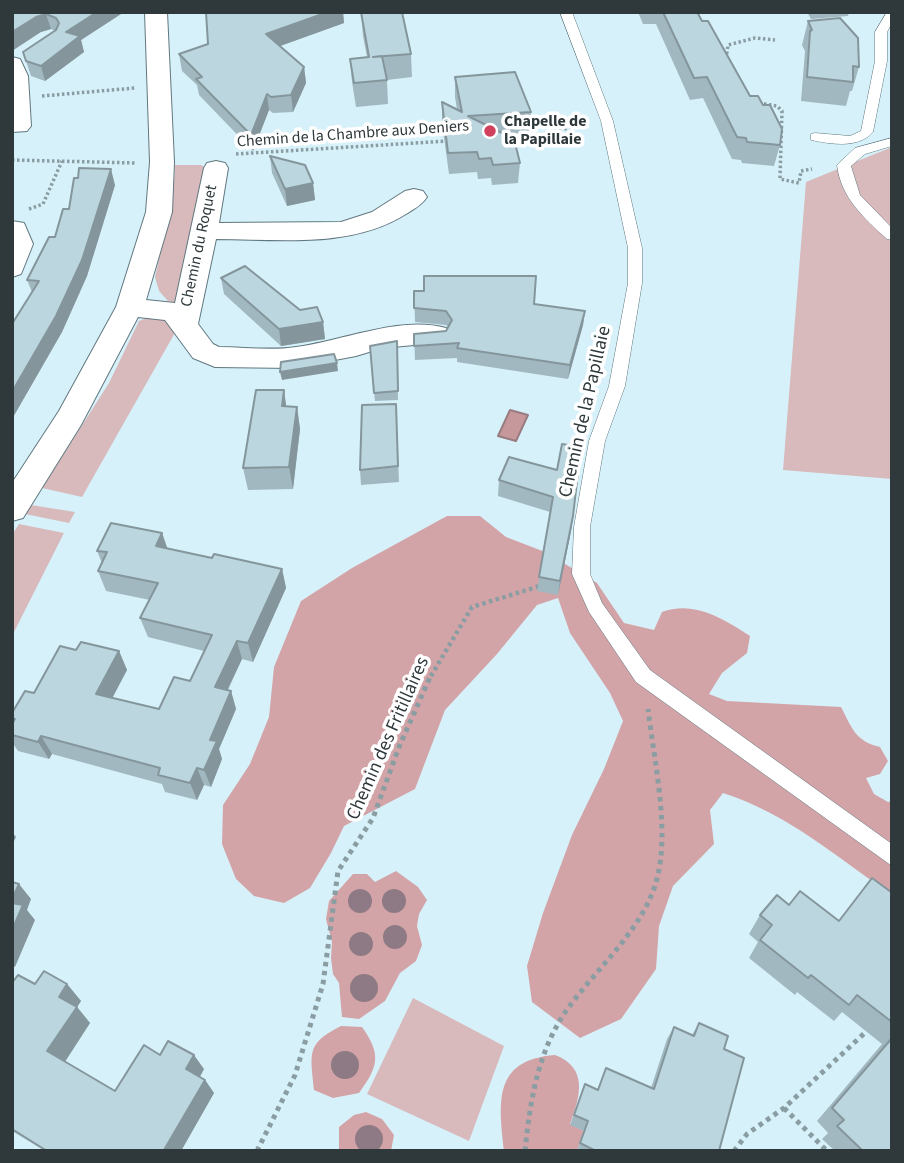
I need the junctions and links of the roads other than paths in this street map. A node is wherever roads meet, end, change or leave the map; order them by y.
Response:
1 (156, 12) edge
2 (566, 12) edge
3 (892, 13) edge
4 (33, 50) edge
5 (12, 64) edge
6 (19, 126) dead end
7 (815, 137) dead end
8 (892, 142) edge
9 (222, 162) road end
10 (414, 197) dead end
11 (21, 219) edge
12 (205, 231) junction
13 (892, 236) edge
14 (12, 268) edge
15 (130, 307) junction
16 (184, 324) junction
17 (436, 335) edge
18 (12, 509) edge
19 (892, 856) edge

1 - 15 street
2 - 19 lane, Chemin de la Papillaie
3 - 7 lane
4 - 5 street
5 - 6 street
8 - 13 lane
9 - 12 street, Chemin du Roquet
10 - 12 street
11 - 14 street
12 - 16 street, Chemin du Roquet
15 - 16 street
15 - 18 street
16 - 17 street

